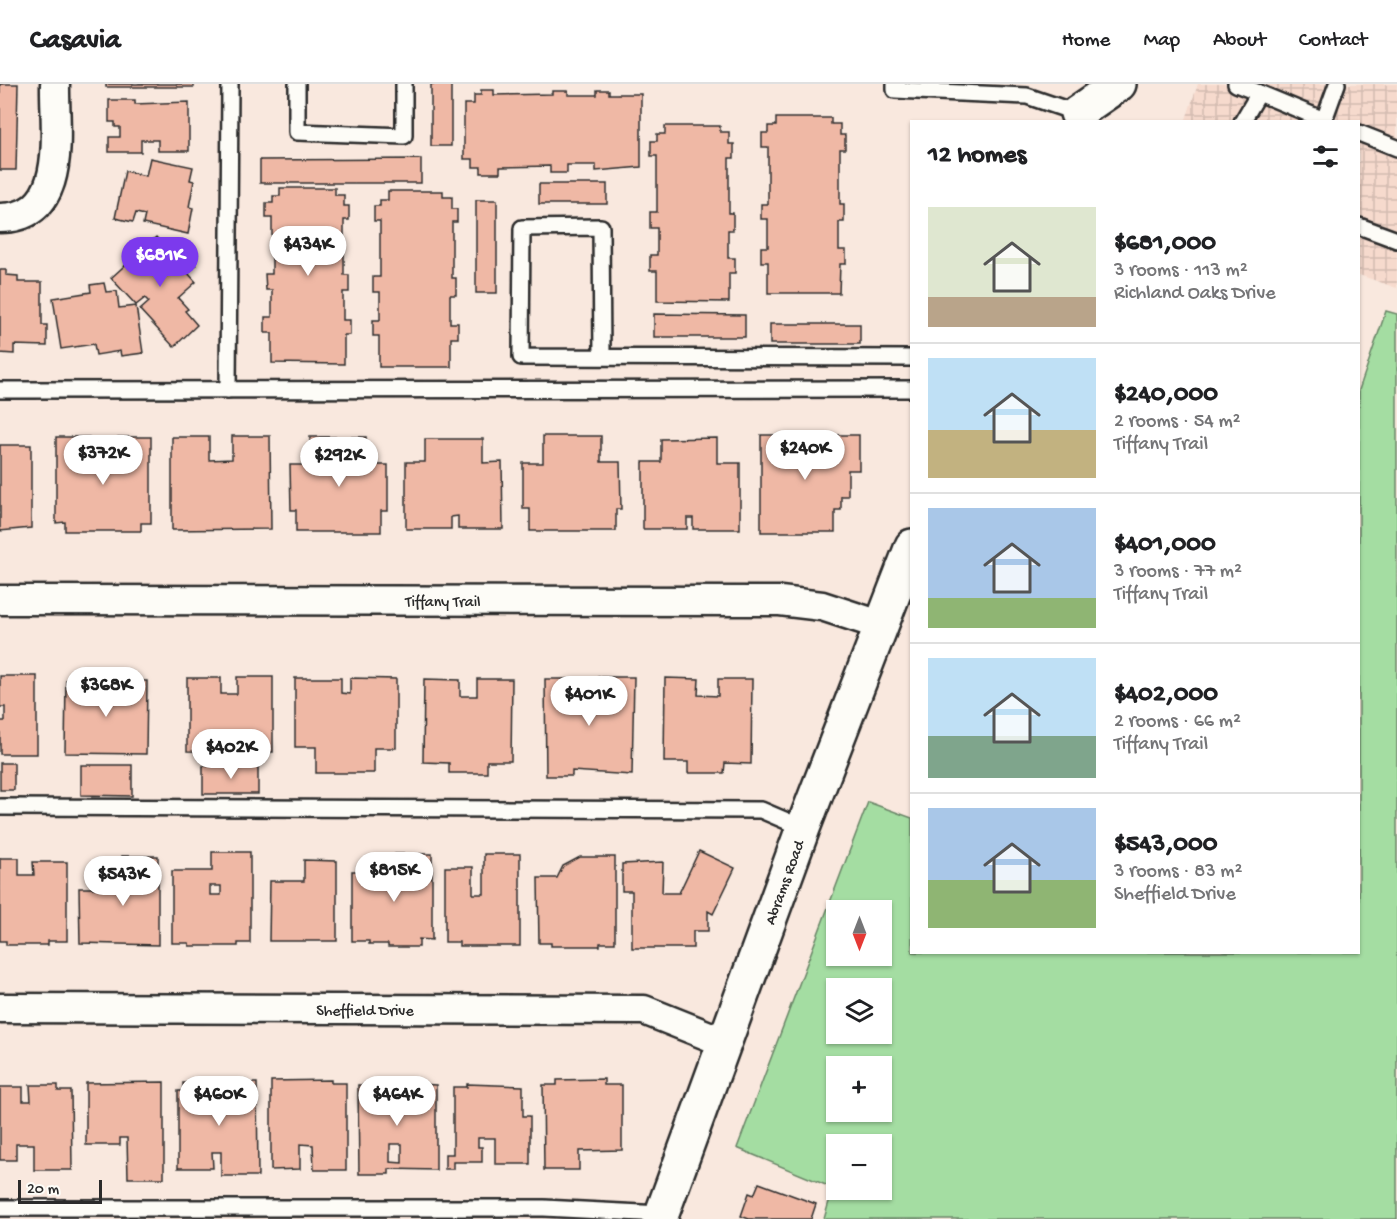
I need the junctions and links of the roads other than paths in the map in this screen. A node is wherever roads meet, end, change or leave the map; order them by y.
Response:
1 (55, 84) edge
2 (230, 84) edge
3 (297, 84) edge
4 (404, 84) edge
5 (895, 84) edge
6 (1119, 84) edge
7 (1236, 84) edge
8 (1337, 84) edge
9 (1259, 93) junction
10 (1076, 106) edge
11 (1243, 120) edge
12 (1324, 120) edge
13 (1326, 120) edge
14 (1360, 134) edge
15 (1397, 148) edge
16 (13, 215) edge
17 (1360, 226) edge
18 (1397, 240) edge
19 (602, 357) junction
20 (910, 358) edge
21 (910, 389) edge
22 (0, 390) edge
23 (228, 390) junction
24 (910, 552) edge
25 (0, 600) edge
26 (883, 626) junction
27 (0, 807) edge
28 (803, 828) junction
29 (0, 1008) edge
30 (724, 1042) junction
31 (0, 1208) edge
32 (660, 1217) edge

1 - 16 street
2 - 23 lane
3 - 4 lane
5 - 10 lane
6 - 10 main road
7 - 9 lane
8 - 13 lane
9 - 11 lane
9 - 12 lane
14 - 15 lane
17 - 18 lane
19 - 19 lane
19 - 20 lane
21 - 23 lane
22 - 23 lane
24 - 26 main road, Abrams Road
25 - 26 street, Tiffany Trail
26 - 28 main road, Abrams Road
27 - 28 lane
28 - 30 main road, Abrams Road
29 - 30 street, Sheffield Drive
30 - 32 main road, Abrams Road
31 - 32 lane

